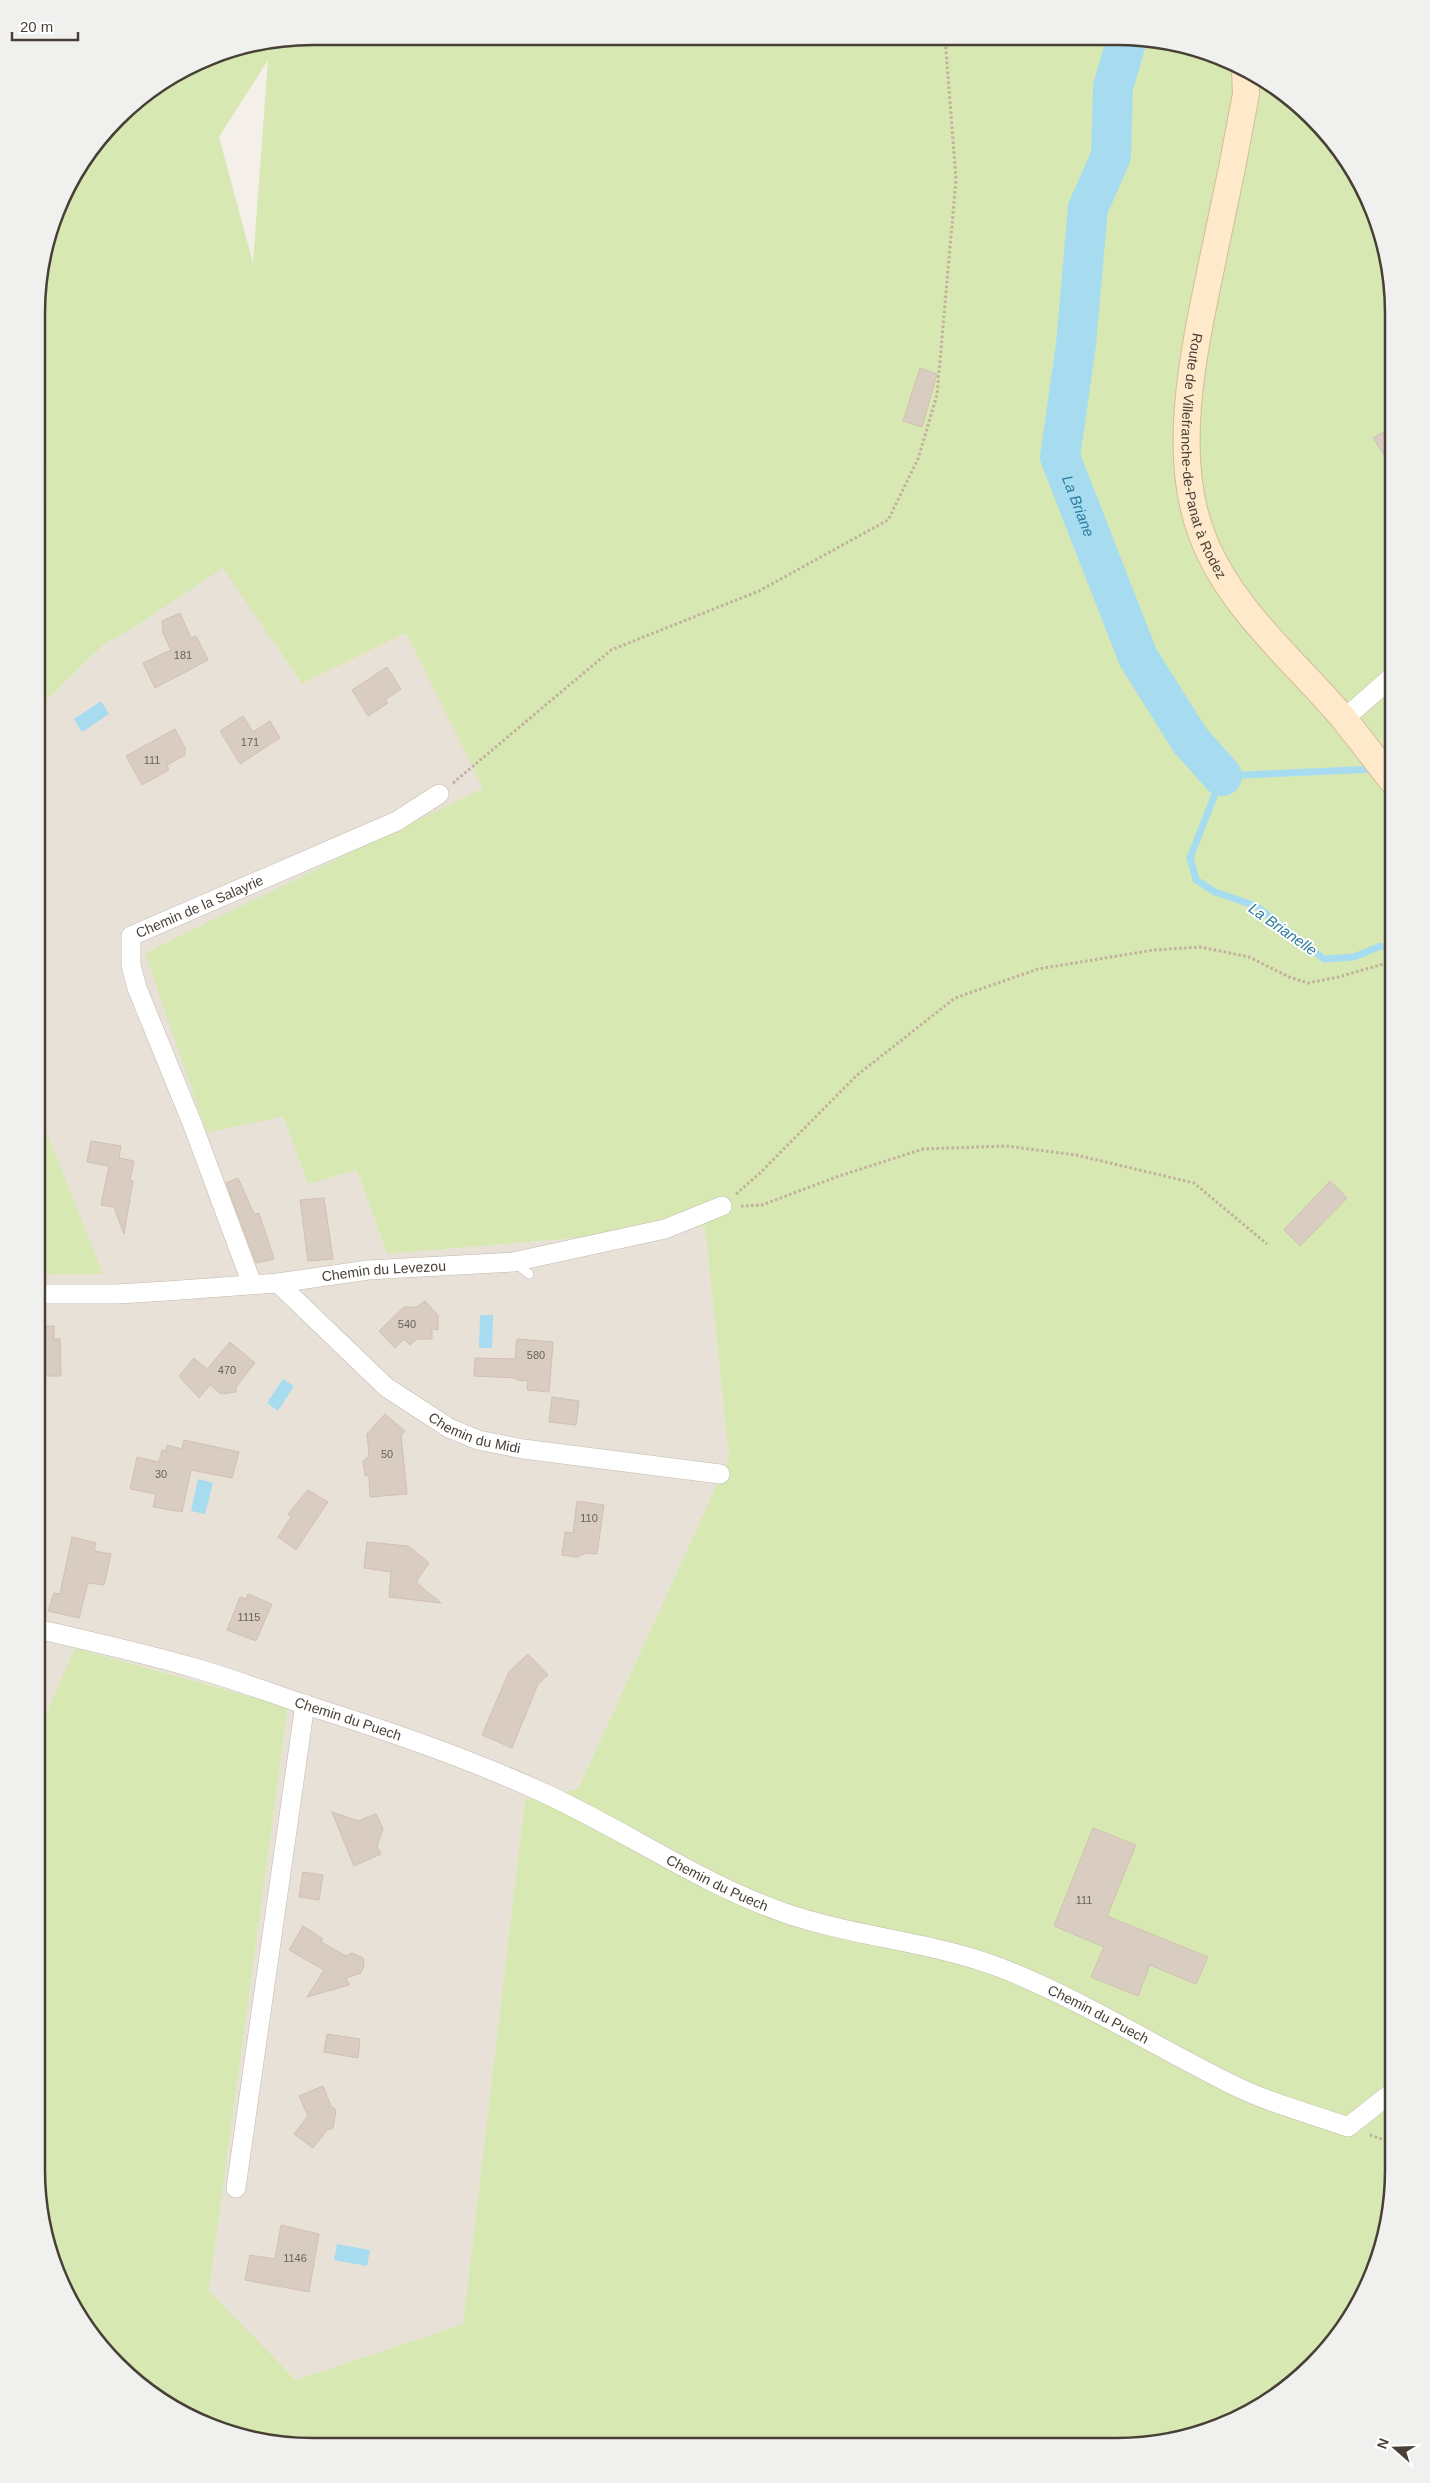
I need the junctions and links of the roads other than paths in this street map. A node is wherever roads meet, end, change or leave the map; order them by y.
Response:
1 (1245, 78) edge
2 (1385, 683) edge
3 (1344, 719) junction
4 (1385, 772) edge
5 (440, 794) road end
6 (722, 1206) road end
7 (513, 1262) junction
8 (529, 1274) dead end
9 (278, 1283) junction
10 (252, 1284) junction
11 (45, 1294) edge
12 (720, 1474) dead end
13 (45, 1631) edge
14 (305, 1704) junction
15 (1385, 2098) edge
16 (236, 2188) dead end

1 - 3 main road, Route de Villefranche-de-Panat à Rodez
2 - 3 street
3 - 4 main road, Route de Villefranche-de-Panat à Rodez
5 - 10 street, Chemin de la Salayrie
6 - 7 street, Chemin du Levezou
7 - 8 lane
7 - 9 street, Chemin du Levezou
9 - 10 street, Chemin du Levezou
9 - 12 street, Chemin du Midi
10 - 11 street, Chemin du Levezou
13 - 14 street, Chemin du Puech
14 - 15 street, Chemin du Puech
14 - 16 street

